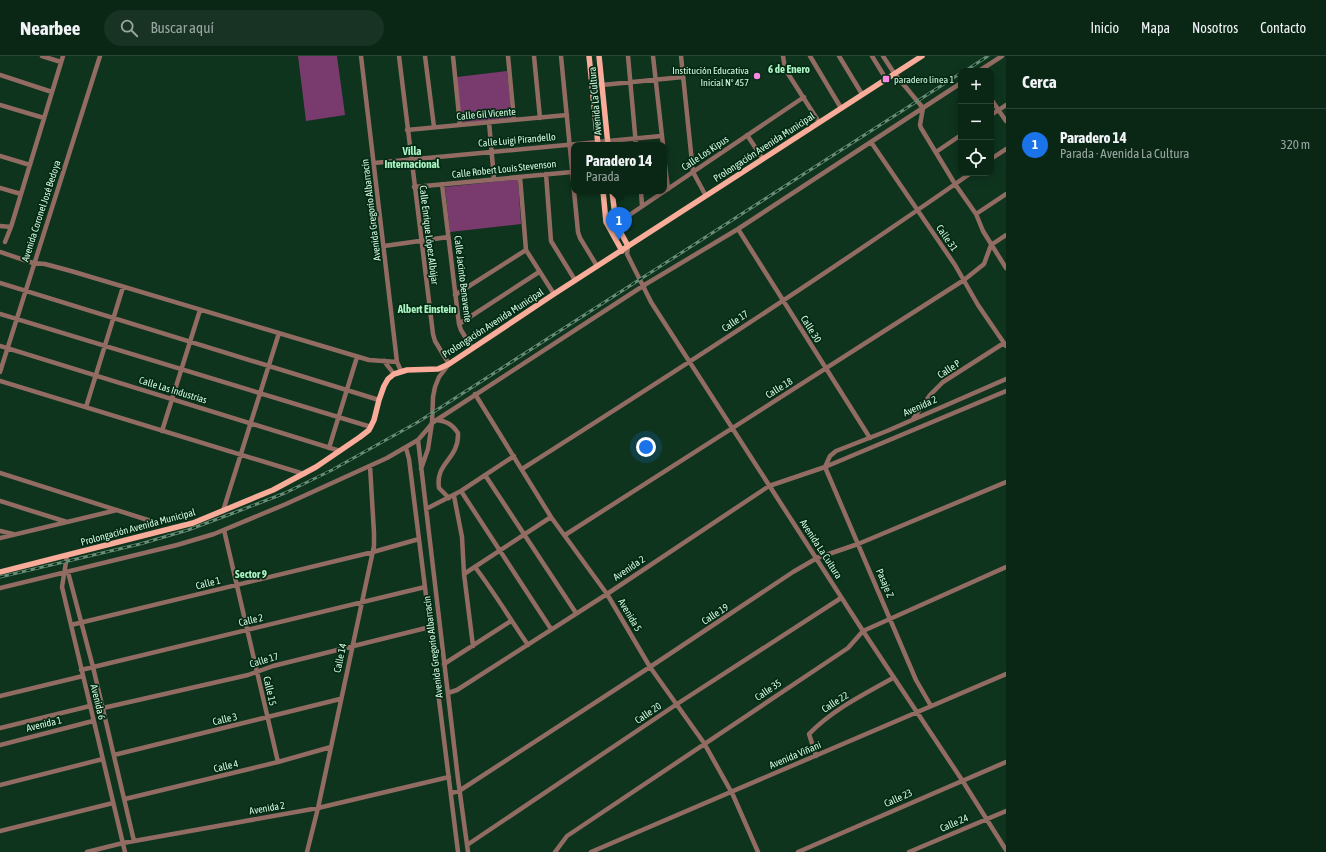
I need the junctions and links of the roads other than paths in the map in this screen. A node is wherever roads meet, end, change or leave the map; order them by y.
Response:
1 (42, 56) edge
2 (63, 56) edge
3 (100, 56) edge
4 (361, 56) edge
5 (399, 56) edge
6 (425, 56) edge
7 (452, 56) edge
8 (508, 56) edge
9 (534, 56) edge
10 (561, 56) edge
11 (589, 56) edge
12 (599, 56) edge
13 (628, 56) edge
14 (653, 56) edge
15 (681, 56) edge
16 (782, 56) edge
17 (810, 56) edge
18 (839, 56) edge
19 (872, 56) edge
20 (883, 56) edge
21 (922, 56) edge
22 (1002, 56) edge
23 (61, 62) junction
24 (984, 68) edge
25 (894, 74) junction
26 (0, 76) edge
27 (683, 77) junction
28 (886, 79) junction
29 (656, 80) junction
30 (630, 82) junction
31 (602, 85) junction
32 (958, 85) edge
33 (592, 86) junction
34 (52, 92) junction
35 (862, 94) junction
36 (804, 97) junction
37 (994, 103) edge
38 (0, 105) edge
39 (1006, 105) edge
40 (841, 108) junction
41 (923, 108) junction
42 (999, 110) junction
43 (994, 113) edge
44 (567, 115) junction
45 (44, 118) junction
46 (540, 118) junction
47 (514, 120) junction
48 (1006, 121) edge
49 (488, 122) junction
50 (819, 122) junction
51 (460, 125) junction
52 (434, 128) junction
53 (407, 130) junction
54 (747, 135) junction
55 (662, 136) junction
56 (958, 137) edge
57 (636, 138) junction
58 (597, 142) edge
59 (607, 142) edge
60 (613, 142) edge
61 (636, 142) edge
62 (663, 142) edge
63 (871, 142) junction
64 (569, 144) junction
65 (1006, 148) edge
66 (491, 151) junction
67 (936, 152) junction
68 (0, 156) edge
69 (994, 157) edge
70 (411, 158) junction
71 (762, 159) junction
72 (374, 163) junction
73 (571, 163) edge
74 (30, 165) junction
75 (571, 172) edge
76 (693, 172) junction
77 (546, 174) junction
78 (967, 176) edge
79 (520, 177) junction
80 (494, 179) junction
81 (667, 181) edge
82 (442, 184) junction
83 (955, 184) junction
84 (414, 187) junction
85 (0, 188) edge
86 (668, 189) joint
87 (21, 194) junction
88 (574, 194) edge
89 (603, 194) edge
90 (612, 194) edge
91 (641, 194) edge
92 (660, 194) edge
93 (1006, 194) edge
94 (706, 196) junction
95 (642, 206) junction
96 (918, 211) junction
97 (976, 214) junction
98 (616, 224) junction
99 (0, 226) edge
100 (11, 228) junction
101 (738, 229) junction
102 (1006, 236) edge
103 (448, 237) junction
104 (421, 240) junction
105 (5, 242) dead end
106 (991, 245) junction
107 (384, 246) junction
108 (628, 246) junction
109 (526, 250) junction
110 (0, 252) edge
111 (625, 252) junction
112 (34, 263) junction
113 (598, 266) junction
114 (1006, 268) edge
115 (539, 272) junction
116 (575, 280) junction
117 (964, 280) junction
118 (0, 284) edge
119 (124, 287) junction
120 (642, 287) junction
121 (25, 291) junction
122 (554, 294) junction
123 (455, 296) junction
124 (783, 300) junction
125 (200, 310) junction
126 (0, 314) edge
127 (114, 318) junction
128 (16, 319) junction
129 (459, 324) junction
130 (278, 333) junction
131 (190, 342) junction
132 (1005, 345) edge
133 (0, 346) edge
134 (105, 346) junction
135 (7, 348) junction
136 (472, 348) junction
137 (357, 357) junction
138 (384, 361) junction
139 (397, 362) junction
140 (688, 363) junction
141 (449, 364) junction
142 (268, 366) junction
143 (181, 369) junction
144 (826, 369) junction
145 (401, 371) junction
146 (0, 372) edge
147 (394, 374) junction
148 (96, 376) junction
149 (1006, 379) edge
150 (0, 381) edge
151 (347, 390) junction
152 (1006, 391) edge
153 (260, 393) junction
154 (474, 394) junction
155 (172, 399) junction
156 (378, 400) junction
157 (86, 407) junction
158 (339, 417) junction
159 (913, 419) junction
160 (434, 421) junction
161 (251, 423) junction
162 (371, 427) junction
163 (731, 429) junction
164 (162, 431) junction
165 (887, 431) junction
166 (870, 438) junction
167 (418, 440) junction
168 (880, 443) junction
169 (329, 448) junction
170 (406, 448) junction
171 (340, 451) junction
172 (241, 455) junction
173 (514, 456) junction
174 (370, 466) junction
175 (825, 467) junction
176 (421, 469) junction
177 (522, 469) junction
178 (0, 473) edge
179 (304, 474) junction
180 (485, 475) junction
181 (1006, 482) edge
182 (769, 486) junction
183 (461, 491) junction
184 (451, 497) junction
185 (0, 501) edge
186 (426, 509) junction
187 (117, 510) junction
188 (223, 511) junction
189 (551, 517) junction
190 (151, 521) dead end
191 (67, 522) junction
192 (224, 530) junction
193 (0, 531) edge
194 (14, 535) junction
195 (524, 535) junction
196 (565, 535) junction
197 (0, 538) edge
198 (419, 539) junction
199 (858, 544) junction
200 (500, 551) junction
201 (373, 552) junction
202 (67, 556) junction
203 (817, 558) junction
204 (475, 567) junction
205 (1006, 567) edge
206 (0, 572) edge
207 (66, 572) junction
208 (464, 574) junction
209 (237, 585) junction
210 (425, 587) junction
211 (0, 588) edge
212 (607, 594) junction
213 (841, 598) junction
214 (361, 603) junction
215 (576, 613) junction
216 (890, 619) junction
217 (511, 621) junction
218 (81, 623) junction
219 (70, 625) junction
220 (430, 627) junction
221 (551, 629) junction
222 (246, 630) junction
223 (863, 631) junction
224 (528, 645) junction
225 (473, 646) junction
226 (351, 647) junction
227 (444, 664) junction
228 (93, 667) junction
229 (650, 667) junction
230 (81, 670) junction
231 (256, 671) junction
232 (1006, 674) edge
233 (83, 676) junction
234 (893, 678) junction
235 (448, 693) junction
236 (0, 696) edge
237 (340, 699) junction
238 (677, 704) junction
239 (90, 706) junction
240 (930, 706) junction
241 (103, 708) junction
242 (916, 712) junction
243 (268, 718) junction
244 (94, 721) junction
245 (0, 728) edge
246 (704, 743) junction
247 (0, 745) edge
248 (331, 747) junction
249 (114, 755) junction
250 (816, 756) junction
251 (103, 759) junction
252 (278, 762) junction
253 (1006, 762) edge
254 (449, 777) junction
255 (962, 780) junction
256 (0, 785) edge
257 (460, 790) junction
258 (731, 792) junction
259 (451, 793) junction
260 (125, 799) junction
261 (113, 803) junction
262 (318, 808) junction
263 (1006, 811) edge
264 (987, 819) junction
265 (0, 831) edge
266 (134, 841) junction
267 (123, 843) junction
268 (467, 845) junction
269 (1006, 850) edge
270 (87, 852) edge
271 (125, 852) edge
272 (307, 852) edge
273 (458, 852) edge
274 (468, 852) edge
275 (555, 852) edge
276 (591, 852) edge
277 (758, 852) edge
278 (798, 852) edge
279 (909, 852) edge

1 - 23 street
2 - 23 street
3 - 112 street, Avenida Coronel José Bedoya
4 - 72 street, Avenida Gregorio Albarracín
5 - 53 street, Calle Enrique López Albújar
6 - 52 street
7 - 51 street
8 - 47 street
9 - 46 street
10 - 44 street
11 - 33 main road, Avenida La Cultura
12 - 31 main road, Avenida La Cultura
13 - 30 street
14 - 29 street
15 - 27 street
16 - 36 street
17 - 40 street
18 - 35 street
19 - 28 street
20 - 25 street
21 - 25 main road, Prolongación Avenida Municipal
22 - 24 street
23 - 34 street
25 - 28 main road, Prolongación Avenida Municipal
25 - 41 street
26 - 34 street
27 - 29 street
27 - 76 street
28 - 35 main road, Prolongación Avenida Municipal
29 - 30 street
29 - 55 street
30 - 31 street
30 - 57 street
31 - 33 street
31 - 59 main road, Avenida La Cultura
32 - 41 street
33 - 58 main road, Avenida La Cultura
34 - 45 street
35 - 40 main road, Prolongación Avenida Municipal
36 - 50 street
36 - 54 street, Calle Los Kipus
37 - 42 street
38 - 45 street
39 - 42 street
40 - 50 main road, Prolongación Avenida Municipal
41 - 63 street
41 - 67 street
42 - 43 street
42 - 48 street
44 - 46 street, Calle Gil Vicente
44 - 64 street
45 - 74 street
46 - 47 street, Calle Gil Vicente
47 - 49 street, Calle Gil Vicente
49 - 51 street, Calle Gil Vicente
49 - 66 street
50 - 71 main road, Prolongación Avenida Municipal
51 - 52 street, Calle Gil Vicente
52 - 53 street, Calle Gil Vicente
53 - 70 street, Calle Enrique López Albújar
54 - 71 street
54 - 76 street, Calle Los Kipus
55 - 57 street, Calle Luigi Pirandello
55 - 62 street
56 - 67 street
57 - 60 street, Calle Luigi Pirandello
57 - 61 street
63 - 96 street, Calle 31
63 - 101 street
64 - 66 street, Calle Luigi Pirandello
64 - 73 street
65 - 69 street
66 - 70 street, Calle Luigi Pirandello
66 - 80 street
67 - 83 street
68 - 74 street
70 - 72 street, Calle Luigi Pirandello
70 - 84 street, Calle Enrique López Albújar
71 - 94 main road, Prolongación Avenida Municipal
72 - 107 street, Avenida Gregorio Albarracín
74 - 87 street
75 - 77 street, Calle Robert Louis Stevenson
76 - 86 street, Calle Los Kipus
76 - 94 street
77 - 79 street, Calle Robert Louis Stevenson
77 - 116 street
78 - 83 street, Calle 17
79 - 80 street, Calle Robert Louis Stevenson
79 - 109 street
80 - 82 street, Calle Robert Louis Stevenson
81 - 86 street
82 - 84 street, Calle Robert Louis Stevenson
82 - 103 street, Calle Jacinto Benavente
83 - 96 street, Calle 17
83 - 97 street
84 - 104 street, Calle Enrique López Albújar
85 - 87 street
87 - 100 street
88 - 113 street
89 - 111 main road, Avenida La Cultura
90 - 98 main road
91 - 95 street
92 - 95 street, Calle Los Kipus
93 - 97 street
94 - 108 main road, Prolongación Avenida Municipal
95 - 98 street, Calle Los Kipus
96 - 117 street, Calle 31
96 - 124 street, Calle 17
97 - 106 street
98 - 108 main road
99 - 100 street
100 - 105 street
101 - 120 street
101 - 124 street, Calle 30
102 - 106 street
103 - 104 street
103 - 123 street, Calle Jacinto Benavente
104 - 107 street
104 - 141 street, Calle Enrique López Albújar
106 - 114 street
106 - 117 street, Calle 18
107 - 139 street, Avenida Gregorio Albarracín
108 - 111 main road, Prolongación Avenida Municipal
109 - 115 street
109 - 123 street
110 - 112 street
111 - 113 main road, Prolongación Avenida Municipal
111 - 120 street, Avenida La Cultura
112 - 119 street
112 - 121 street, Avenida Coronel José Bedoya
113 - 116 main road, Prolongación Avenida Municipal
115 - 122 street
115 - 129 street
116 - 122 main road, Prolongación Avenida Municipal
117 - 132 street, Calle 31
117 - 144 street, Calle 18
118 - 121 street
119 - 125 street
119 - 127 street
120 - 140 street, Avenida La Cultura
120 - 154 street
121 - 127 street
121 - 128 street, Avenida Coronel José Bedoya
122 - 136 main road, Prolongación Avenida Municipal
123 - 129 street, Calle Jacinto Benavente
124 - 140 street, Calle 17
124 - 144 street, Calle 30
125 - 130 street
125 - 131 street
126 - 128 street
127 - 131 street
127 - 134 street
128 - 134 street
128 - 135 street, Avenida Coronel José Bedoya
129 - 136 street, Calle Jacinto Benavente
130 - 137 street
130 - 142 street
131 - 142 street
131 - 143 street
132 - 159 street, Calle P
133 - 135 street, Calle Las Industrias
134 - 143 street
134 - 148 street
135 - 146 street, Avenida Coronel José Bedoya
135 - 148 street, Calle Las Industrias
136 - 141 main road, Prolongación Avenida Municipal
137 - 138 street
137 - 151 street
138 - 139 street
138 - 147 street
139 - 145 street, Avenida Gregorio Albarracín
140 - 163 street, Avenida La Cultura
140 - 177 street, Calle 17
141 - 145 main road, Prolongación Avenida Municipal
141 - 160 street
142 - 151 street
142 - 153 street
143 - 153 street
143 - 155 street
144 - 163 street, Calle 18
144 - 166 street, Calle 30
145 - 147 main road, Prolongación Avenida Municipal
147 - 156 main road
148 - 155 street, Calle Las Industrias
148 - 157 street
149 - 159 street, Avenida 2
150 - 157 street
151 - 156 street
151 - 158 street
152 - 168 street, Avenida 2
153 - 158 street
153 - 161 street
154 - 160 street
154 - 173 street, Avenida 5
155 - 161 street, Calle Las Industrias
155 - 164 street
156 - 162 main road
157 - 164 street
158 - 162 street
158 - 169 street
159 - 165 street, Avenida 2
160 - 167 street
160 - 176 street
160 - 184 street
161 - 169 street, Calle Las Industrias
161 - 172 street
162 - 171 main road, Prolongación Avenida Municipal
163 - 182 street, Avenida La Cultura
163 - 196 street, Calle 18
164 - 172 street
165 - 166 street, Avenida 2
165 - 168 street
166 - 175 street, Avenida 2
167 - 170 street
167 - 176 street, Avenida Gregorio Albarracín
168 - 175 street, Avenida 2
169 - 171 street, Calle Las Industrias
170 - 174 street
170 - 198 street, Avenida Gregorio Albarracín
171 - 179 main road, Prolongación Avenida Municipal
172 - 179 street
172 - 188 street
173 - 177 street, Avenida 5
173 - 180 street
174 - 192 street
174 - 201 street, Calle 14
175 - 182 street, Avenida 2
175 - 199 street, Pasaje Z
176 - 186 street, Avenida Gregorio Albarracín
177 - 189 street, Avenida 5
178 - 187 street
179 - 188 main road, Prolongación Avenida Municipal
180 - 183 street
180 - 195 street
181 - 199 street, Calle 19
182 - 203 street, Avenida La Cultura
182 - 212 street, Avenida 2
183 - 184 street
183 - 200 street
184 - 186 street
184 - 208 street
185 - 191 street
186 - 227 street, Avenida Gregorio Albarracín
187 - 190 street
187 - 191 street
188 - 202 main road, Prolongación Avenida Municipal
189 - 195 street
189 - 196 street, Avenida 5
191 - 194 street
192 - 207 street
192 - 209 street, Calle 15
193 - 194 street
194 - 197 street
195 - 200 street
195 - 215 street
196 - 212 street, Avenida 5
198 - 201 street, Calle 1
198 - 210 street, Avenida Gregorio Albarracín
199 - 203 street, Calle 19
199 - 216 street, Pasaje Z
200 - 204 street
200 - 221 street
201 - 209 street, Calle 1
201 - 214 street, Calle 14
202 - 206 main road, Prolongación Avenida Municipal
202 - 207 street, Avenida 6
203 - 213 street, Avenida La Cultura
203 - 229 street, Calle 19
204 - 208 street
204 - 217 street
205 - 216 street, Calle 35
207 - 211 street
207 - 218 street, Avenida 6
207 - 219 street, Avenida 6
208 - 225 street
209 - 218 street, Calle 1
209 - 222 street, Calle 15
210 - 214 street, Calle 2
210 - 220 street, Avenida Gregorio Albarracín
212 - 215 street, Avenida 2
212 - 229 street, Avenida 5
213 - 223 street, Avenida La Cultura
213 - 238 street, Calle 20
214 - 222 street, Calle 2
214 - 226 street, Calle 14
215 - 221 street, Avenida 2
216 - 223 street, Calle 35
216 - 240 street, Pasaje Z
217 - 224 street
217 - 225 street
218 - 219 street, Calle 1
218 - 228 street, Avenida 6
219 - 230 street, Avenida 6
220 - 226 street, Calle 17
220 - 254 street, Avenida Gregorio Albarracín
221 - 224 street, Avenida 2
222 - 228 street, Calle 2
222 - 231 street, Calle 15
223 - 234 street, Avenida La Cultura
223 - 246 street, Calle 35
224 - 235 street, Avenida 2
225 - 227 street
226 - 231 street, Calle 17
226 - 237 street, Calle 14
227 - 235 street, Avenida Gregorio Albarracín
228 - 230 street, Calle 2
228 - 241 street, Avenida 6
229 - 238 street, Avenida 5
229 - 257 street, Calle 19
230 - 233 street, Avenida 6
231 - 241 street, Calle 17
231 - 243 street, Calle 15
232 - 240 street, Avenida Viñani
233 - 236 street
233 - 239 street, Avenida 6
234 - 242 street, Avenida La Cultura
234 - 250 street, Calle 22
235 - 257 street, Avenida Gregorio Albarracín
237 - 243 street, Calle 3
237 - 248 street, Calle 14
238 - 246 street, Avenida 5
238 - 268 street, Calle 20
239 - 244 street, Avenida 6
239 - 245 street, Avenida 1
240 - 242 street, Avenida Viñani
241 - 249 street, Avenida 6
242 - 250 street, Avenida Viñani
242 - 255 street, Avenida La Cultura
243 - 249 street, Calle 3
243 - 252 street, Calle 15
244 - 247 street, Avenida 1
244 - 251 street, Avenida 6
246 - 258 street, Avenida 5
246 - 275 street, Calle 35
248 - 252 street, Calle 4
248 - 262 street, Calle 14
249 - 260 street, Avenida 6
250 - 258 street, Avenida Viñani
251 - 256 street
251 - 261 street, Avenida 6
252 - 260 street, Calle 4
253 - 255 street, Calle 23
254 - 259 street, Avenida Gregorio Albarracín
254 - 262 street, Avenida 2
255 - 264 street, Avenida La Cultura
255 - 278 street, Calle 23
257 - 259 street, Calle 19
257 - 268 street, Avenida Gregorio Albarracín
258 - 276 street, Avenida Viñani
258 - 277 street, Avenida 5
259 - 273 street, Avenida Gregorio Albarracín
260 - 266 street, Avenida 6
261 - 265 street
261 - 267 street, Avenida 6
262 - 266 street, Avenida 2
262 - 272 street, Calle 14
263 - 264 street, Calle 24
264 - 269 street, Avenida La Cultura
264 - 279 street, Calle 24
266 - 267 street, Avenida 2
267 - 270 street, Avenida 2
267 - 271 street, Avenida 6
268 - 274 street, Avenida Gregorio Albarracín

